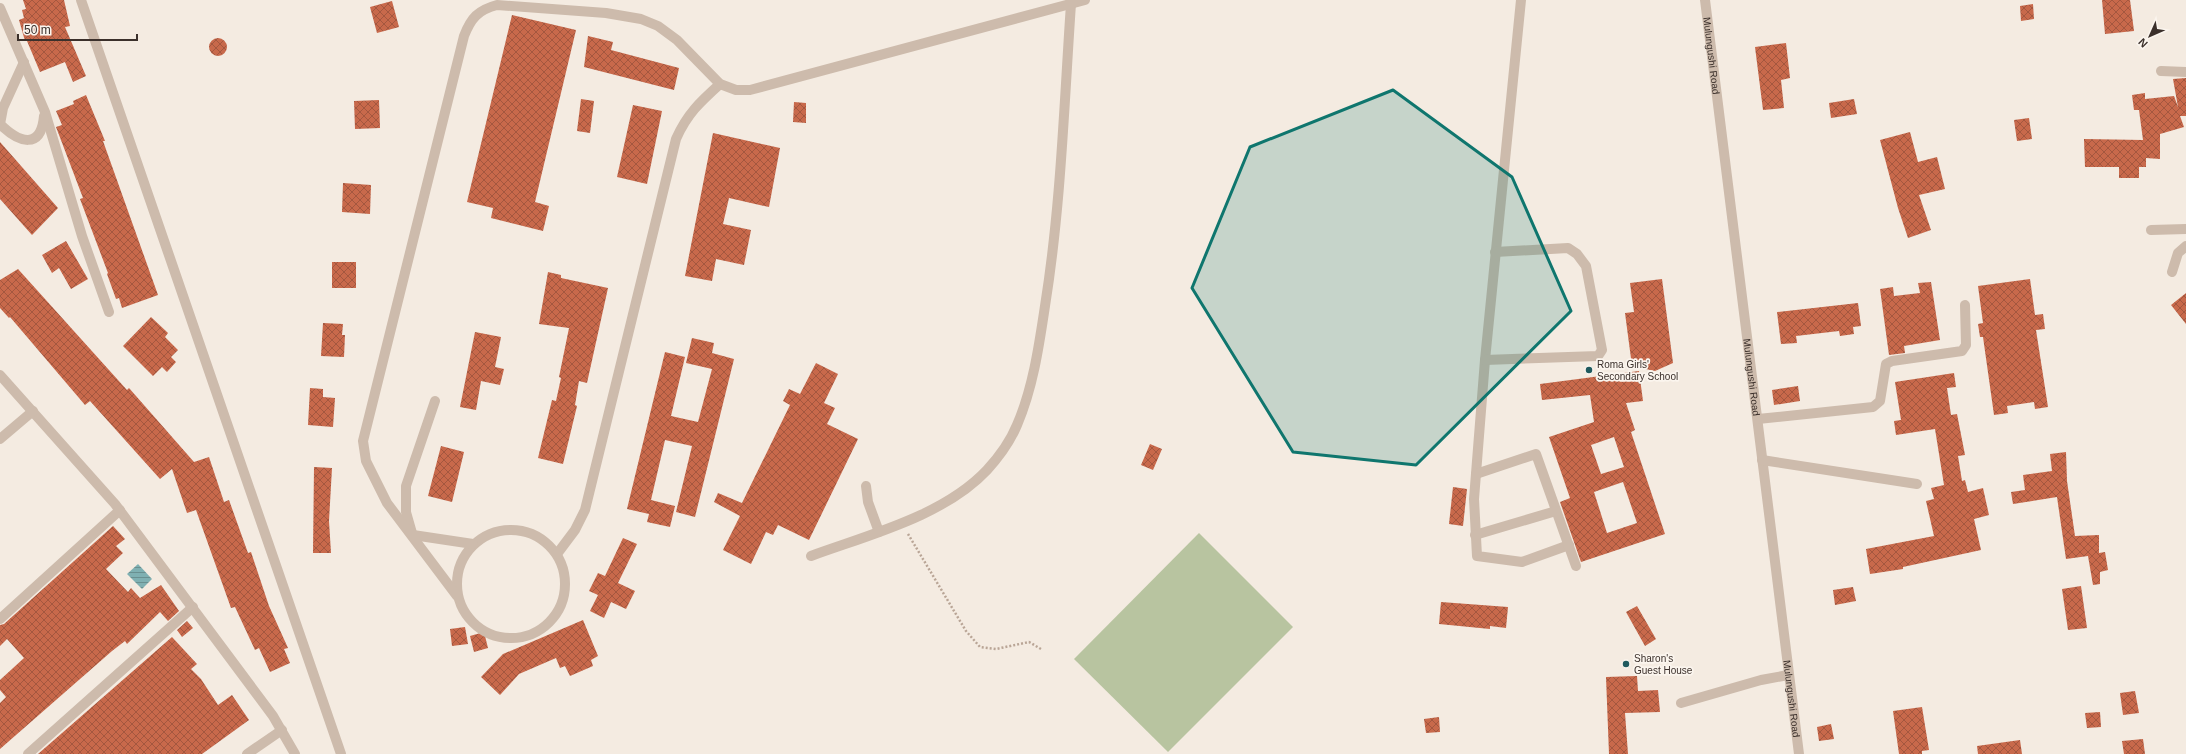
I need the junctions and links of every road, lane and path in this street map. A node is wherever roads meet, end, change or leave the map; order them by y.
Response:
1 (81, 0) edge
2 (1085, 0) edge
3 (1521, 0) edge
4 (1705, 0) edge
5 (1070, 4) junction
6 (0, 8) edge
7 (24, 62) junction
8 (2161, 71) dead end
9 (2186, 72) edge
10 (720, 84) junction
11 (45, 112) junction
12 (2186, 229) edge
13 (2151, 230) dead end
14 (2186, 246) edge
15 (1495, 252) junction
16 (2172, 272) dead end
17 (1965, 305) dead end
18 (109, 312) dead end
19 (1485, 360) junction
20 (0, 375) edge
21 (435, 401) dead end
22 (33, 411) junction
23 (1758, 419) junction
24 (0, 439) edge
25 (1762, 460) junction
26 (1476, 474) junction
27 (1917, 484) dead end
28 (866, 486) dead end
29 (120, 510) junction
30 (1556, 511) junction
31 (904, 522) junction
32 (879, 532) junction
33 (413, 535) junction
34 (1476, 535) junction
35 (473, 544) junction
36 (1569, 545) junction
37 (557, 554) junction
38 (811, 556) dead end
39 (1576, 566) dead end
40 (458, 596) junction
41 (192, 607) junction
42 (0, 619) edge
43 (1041, 648) dead end
44 (1788, 675) junction
45 (1680, 703) dead end
46 (282, 730) junction
47 (28, 754) edge
48 (247, 754) edge
49 (296, 754) edge
50 (341, 754) edge
51 (1799, 754) edge

1 - 50 street
2 - 5 street
3 - 15 street
4 - 23 street, Mulungushi Road
5 - 10 street
5 - 31 street
6 - 7 street
7 - 11 street
7 - 11 street
8 - 9 street
10 - 33 street
10 - 37 street
11 - 18 street
12 - 13 street
14 - 16 street
15 - 19 street
15 - 19 street
17 - 23 street
19 - 26 street
20 - 22 street
21 - 33 street
22 - 24 street
22 - 29 street
23 - 25 street, Mulungushi Road
25 - 27 street
25 - 44 street, Mulungushi Road
26 - 30 street
26 - 34 street
28 - 32 street
29 - 41 street
29 - 42 street
30 - 34 street
30 - 36 street
31 - 32 street
31 - 43 path
32 - 38 street
33 - 35 street
33 - 40 street
34 - 36 street
35 - 37 street
35 - 40 street
36 - 39 street
37 - 40 street
41 - 46 street
41 - 47 street
44 - 45 street
44 - 51 street, Mulungushi Road
46 - 48 street
46 - 49 street

